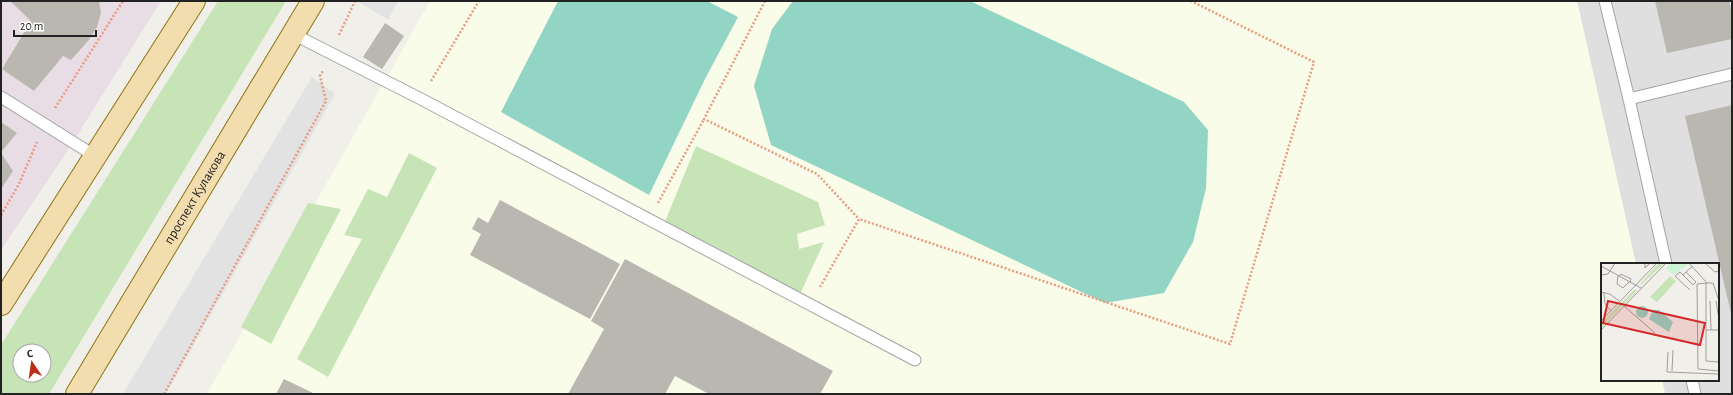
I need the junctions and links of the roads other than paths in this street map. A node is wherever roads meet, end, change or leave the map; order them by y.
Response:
1 (194, 1) edge
2 (313, 1) edge
3 (1605, 1) edge
4 (293, 34) junction
5 (1732, 74) edge
6 (1, 97) edge
7 (1629, 99) junction
8 (95, 156) junction
9 (1666, 263) edge
10 (1, 304) edge
11 (914, 360) dead end
12 (1692, 381) edge
13 (77, 394) edge
14 (1695, 394) edge

1 - 8 main road
2 - 4 main road, проспект Кулакова
3 - 7 lane
4 - 11 lane
4 - 13 main road, проспект Кулакова
5 - 7 lane
6 - 8 lane
7 - 9 lane
8 - 10 main road
12 - 14 lane

